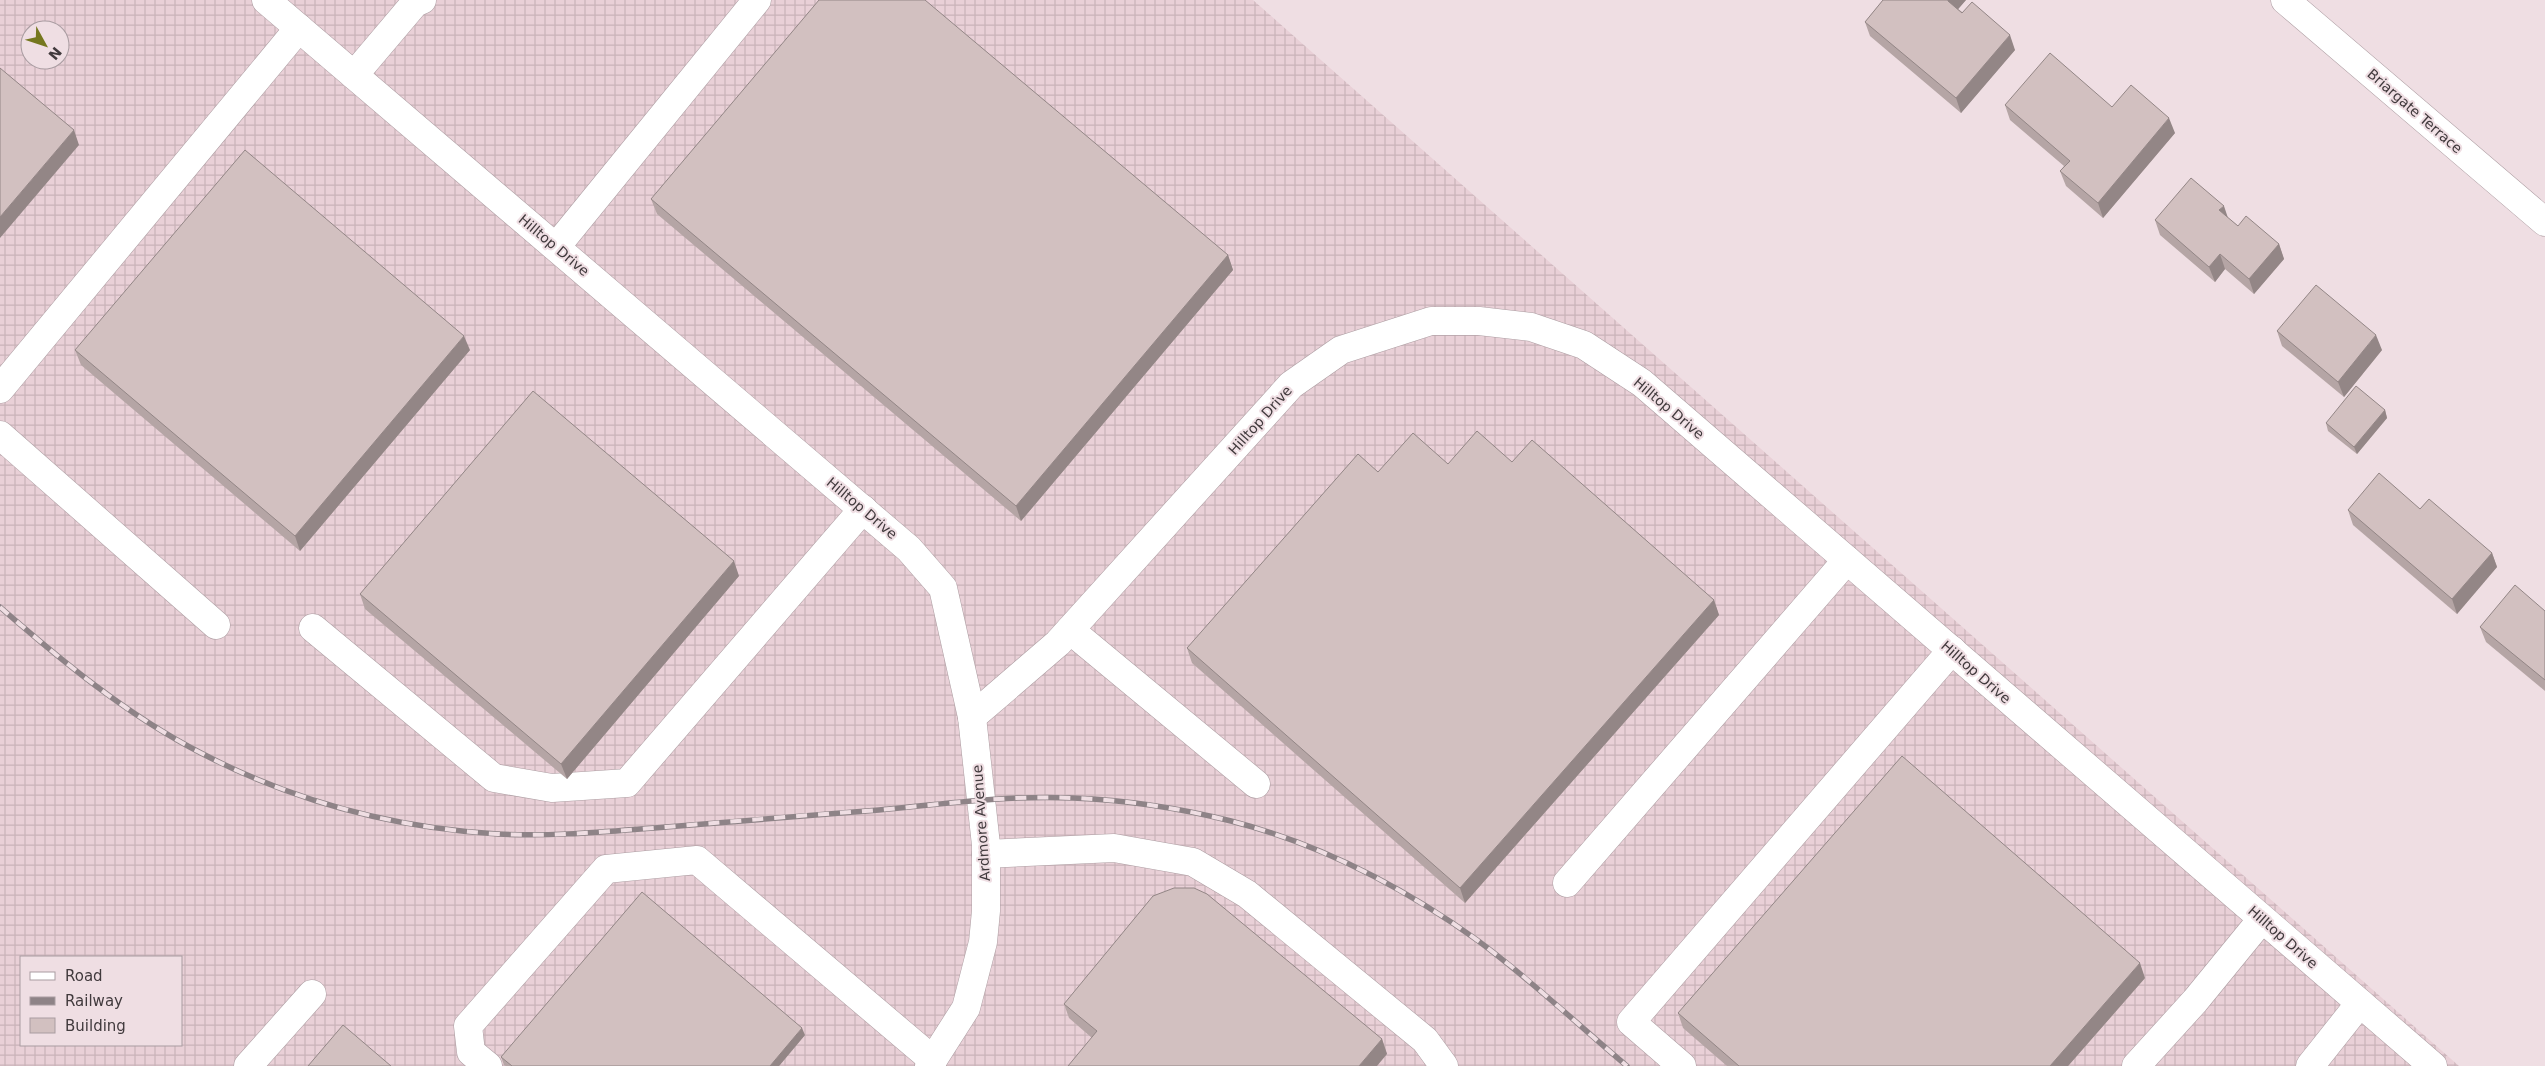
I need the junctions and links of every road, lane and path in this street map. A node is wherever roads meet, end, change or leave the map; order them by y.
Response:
1 (266, 0) edge
2 (422, 0) edge
3 (757, 0) edge
4 (2285, 0) edge
5 (299, 28) junction
6 (354, 75) junction
7 (2545, 222) edge
8 (556, 247) junction
9 (0, 389) edge
10 (0, 435) edge
11 (863, 509) junction
12 (1847, 560) junction
13 (216, 625) dead end
14 (312, 628) dead end
15 (1070, 630) junction
16 (1952, 650) junction
17 (972, 717) junction
18 (1256, 784) dead end
19 (986, 854) junction
20 (1567, 883) dead end
21 (2262, 919) junction
22 (312, 994) dead end
23 (2360, 1003) junction
24 (931, 1063) edge
25 (248, 1066) edge
26 (488, 1066) edge
27 (1444, 1066) edge
28 (1682, 1066) edge
29 (2136, 1066) edge
30 (2310, 1066) edge
31 (2433, 1066) edge

1 - 5 street, Hilltop Drive
2 - 6 street
3 - 8 street
4 - 7 street, Briargate Terrace
5 - 6 street, Hilltop Drive
5 - 9 street
6 - 8 street, Hilltop Drive
8 - 11 street, Hilltop Drive
10 - 13 street
11 - 14 street
11 - 17 street, Hilltop Drive
12 - 15 street, Hilltop Drive
12 - 16 street, Hilltop Drive
12 - 20 street
15 - 17 street, Hilltop Drive
15 - 18 street
16 - 21 street, Hilltop Drive
16 - 28 street
17 - 19 street, Ardmore Avenue
19 - 24 street, Ardmore Avenue
19 - 27 street
21 - 23 street, Hilltop Drive
21 - 29 street
22 - 25 street
23 - 30 street
23 - 31 street, Hilltop Drive
24 - 26 street

